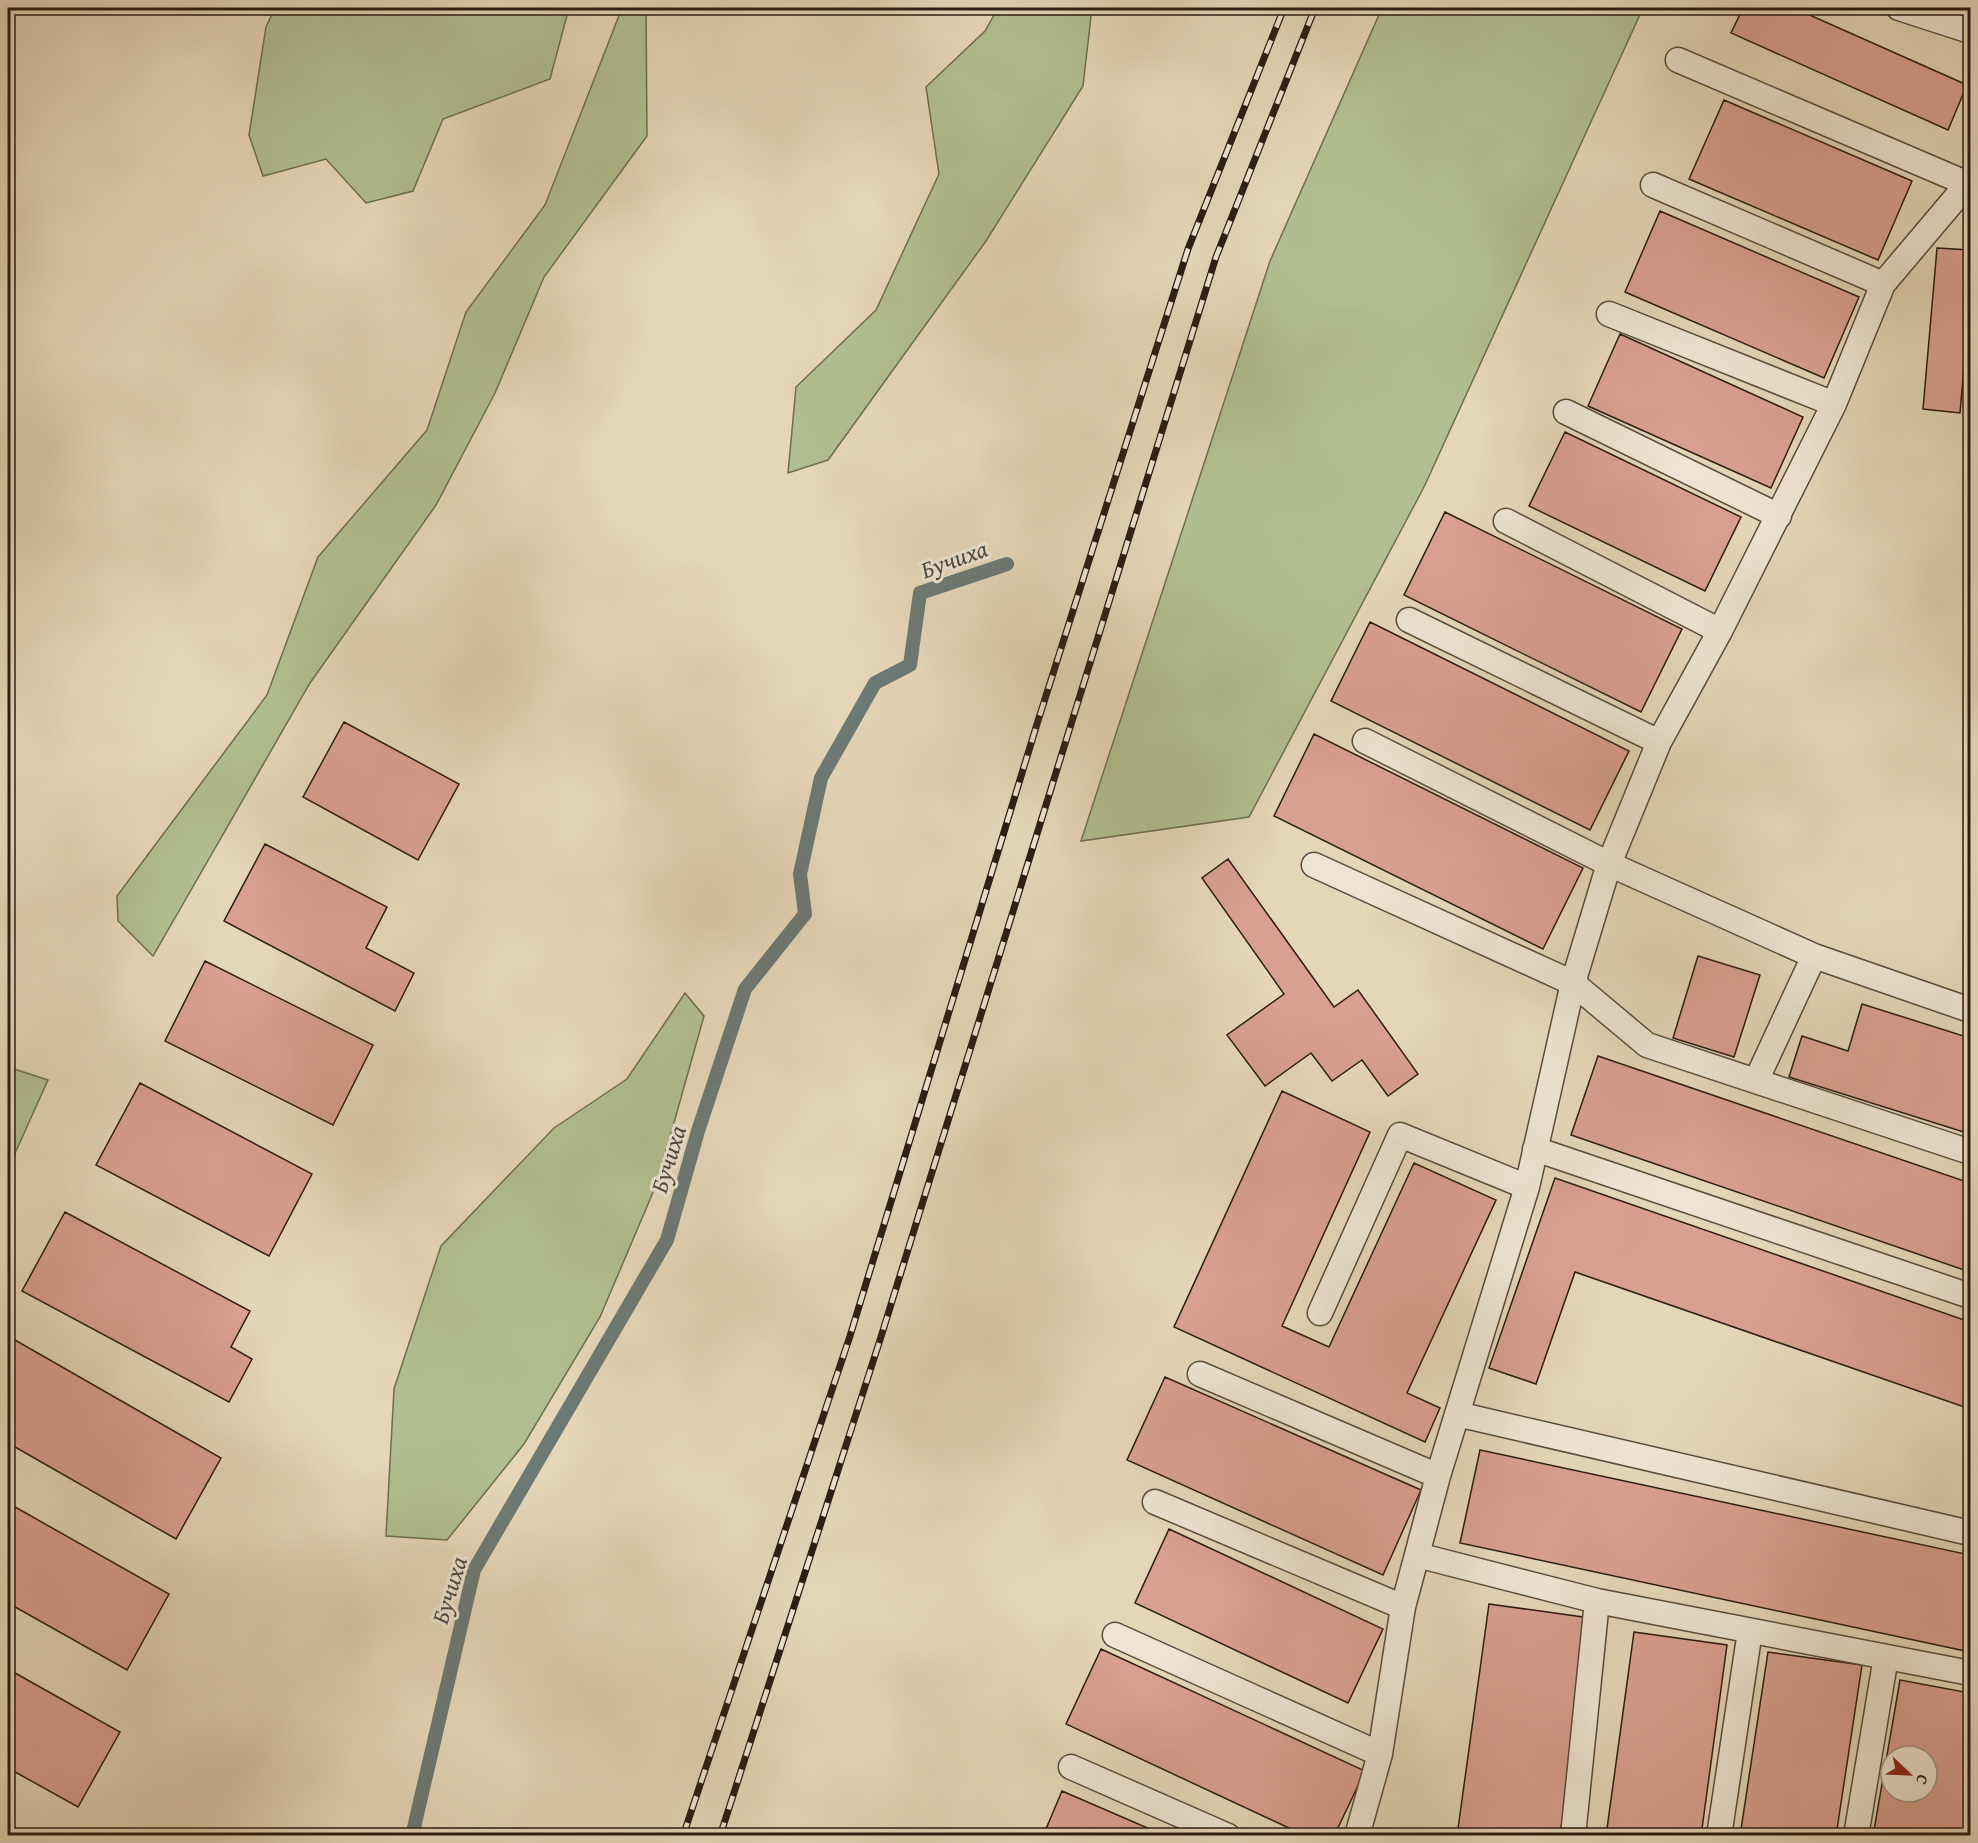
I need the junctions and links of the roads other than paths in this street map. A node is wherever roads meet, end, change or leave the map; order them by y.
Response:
1 (1899, 8) edge
2 (1971, 31) edge
3 (1678, 60) dead end
4 (1653, 185) dead end
5 (1970, 185) edge
6 (1883, 284) junction
7 (1609, 314) dead end
8 (1834, 404) junction
9 (1566, 412) dead end
10 (1779, 516) junction
11 (1506, 521) dead end
12 (1409, 620) dead end
13 (1720, 631) junction
14 (1365, 741) dead end
15 (1659, 742) junction
16 (1609, 864) junction
17 (1314, 866) dead end
18 (1814, 956) junction
19 (1572, 983) junction
20 (1971, 1010) edge
21 (1756, 1081) junction
22 (1535, 1149) junction
23 (1971, 1152) edge
24 (1527, 1187) junction
25 (1971, 1296) edge
26 (1320, 1313) dead end
27 (1200, 1374) dead end
28 (1457, 1414) junction
29 (1438, 1476) junction
30 (1155, 1502) dead end
31 (1971, 1533) edge
32 (1417, 1555) junction
33 (1597, 1601) junction
34 (1403, 1607) junction
35 (1750, 1631) junction
36 (1115, 1635) dead end
37 (1886, 1657) junction
38 (1971, 1674) edge
39 (1380, 1754) junction
40 (1071, 1767) dead end
41 (1228, 1836) edge
42 (1357, 1836) edge
43 (1573, 1836) edge
44 (1719, 1836) edge
45 (1856, 1836) edge

1 - 2 lane
3 - 5 lane
4 - 6 lane
5 - 6 lane
6 - 8 lane
7 - 8 lane
8 - 10 lane
9 - 10 lane
10 - 13 lane
11 - 13 lane
12 - 15 lane
13 - 15 lane
14 - 16 lane
15 - 16 lane
16 - 18 lane
16 - 19 lane
17 - 19 lane
18 - 20 lane
18 - 21 lane
19 - 21 lane
19 - 22 lane
21 - 23 lane
22 - 24 lane
22 - 25 lane
24 - 26 lane
24 - 28 lane
27 - 29 lane
28 - 29 lane
28 - 31 lane
29 - 32 lane
30 - 34 lane
32 - 33 lane
32 - 34 lane
33 - 35 lane
33 - 43 lane
34 - 39 lane
35 - 37 lane
35 - 44 lane
36 - 39 lane
37 - 38 lane
37 - 45 lane
39 - 42 lane
40 - 41 lane

